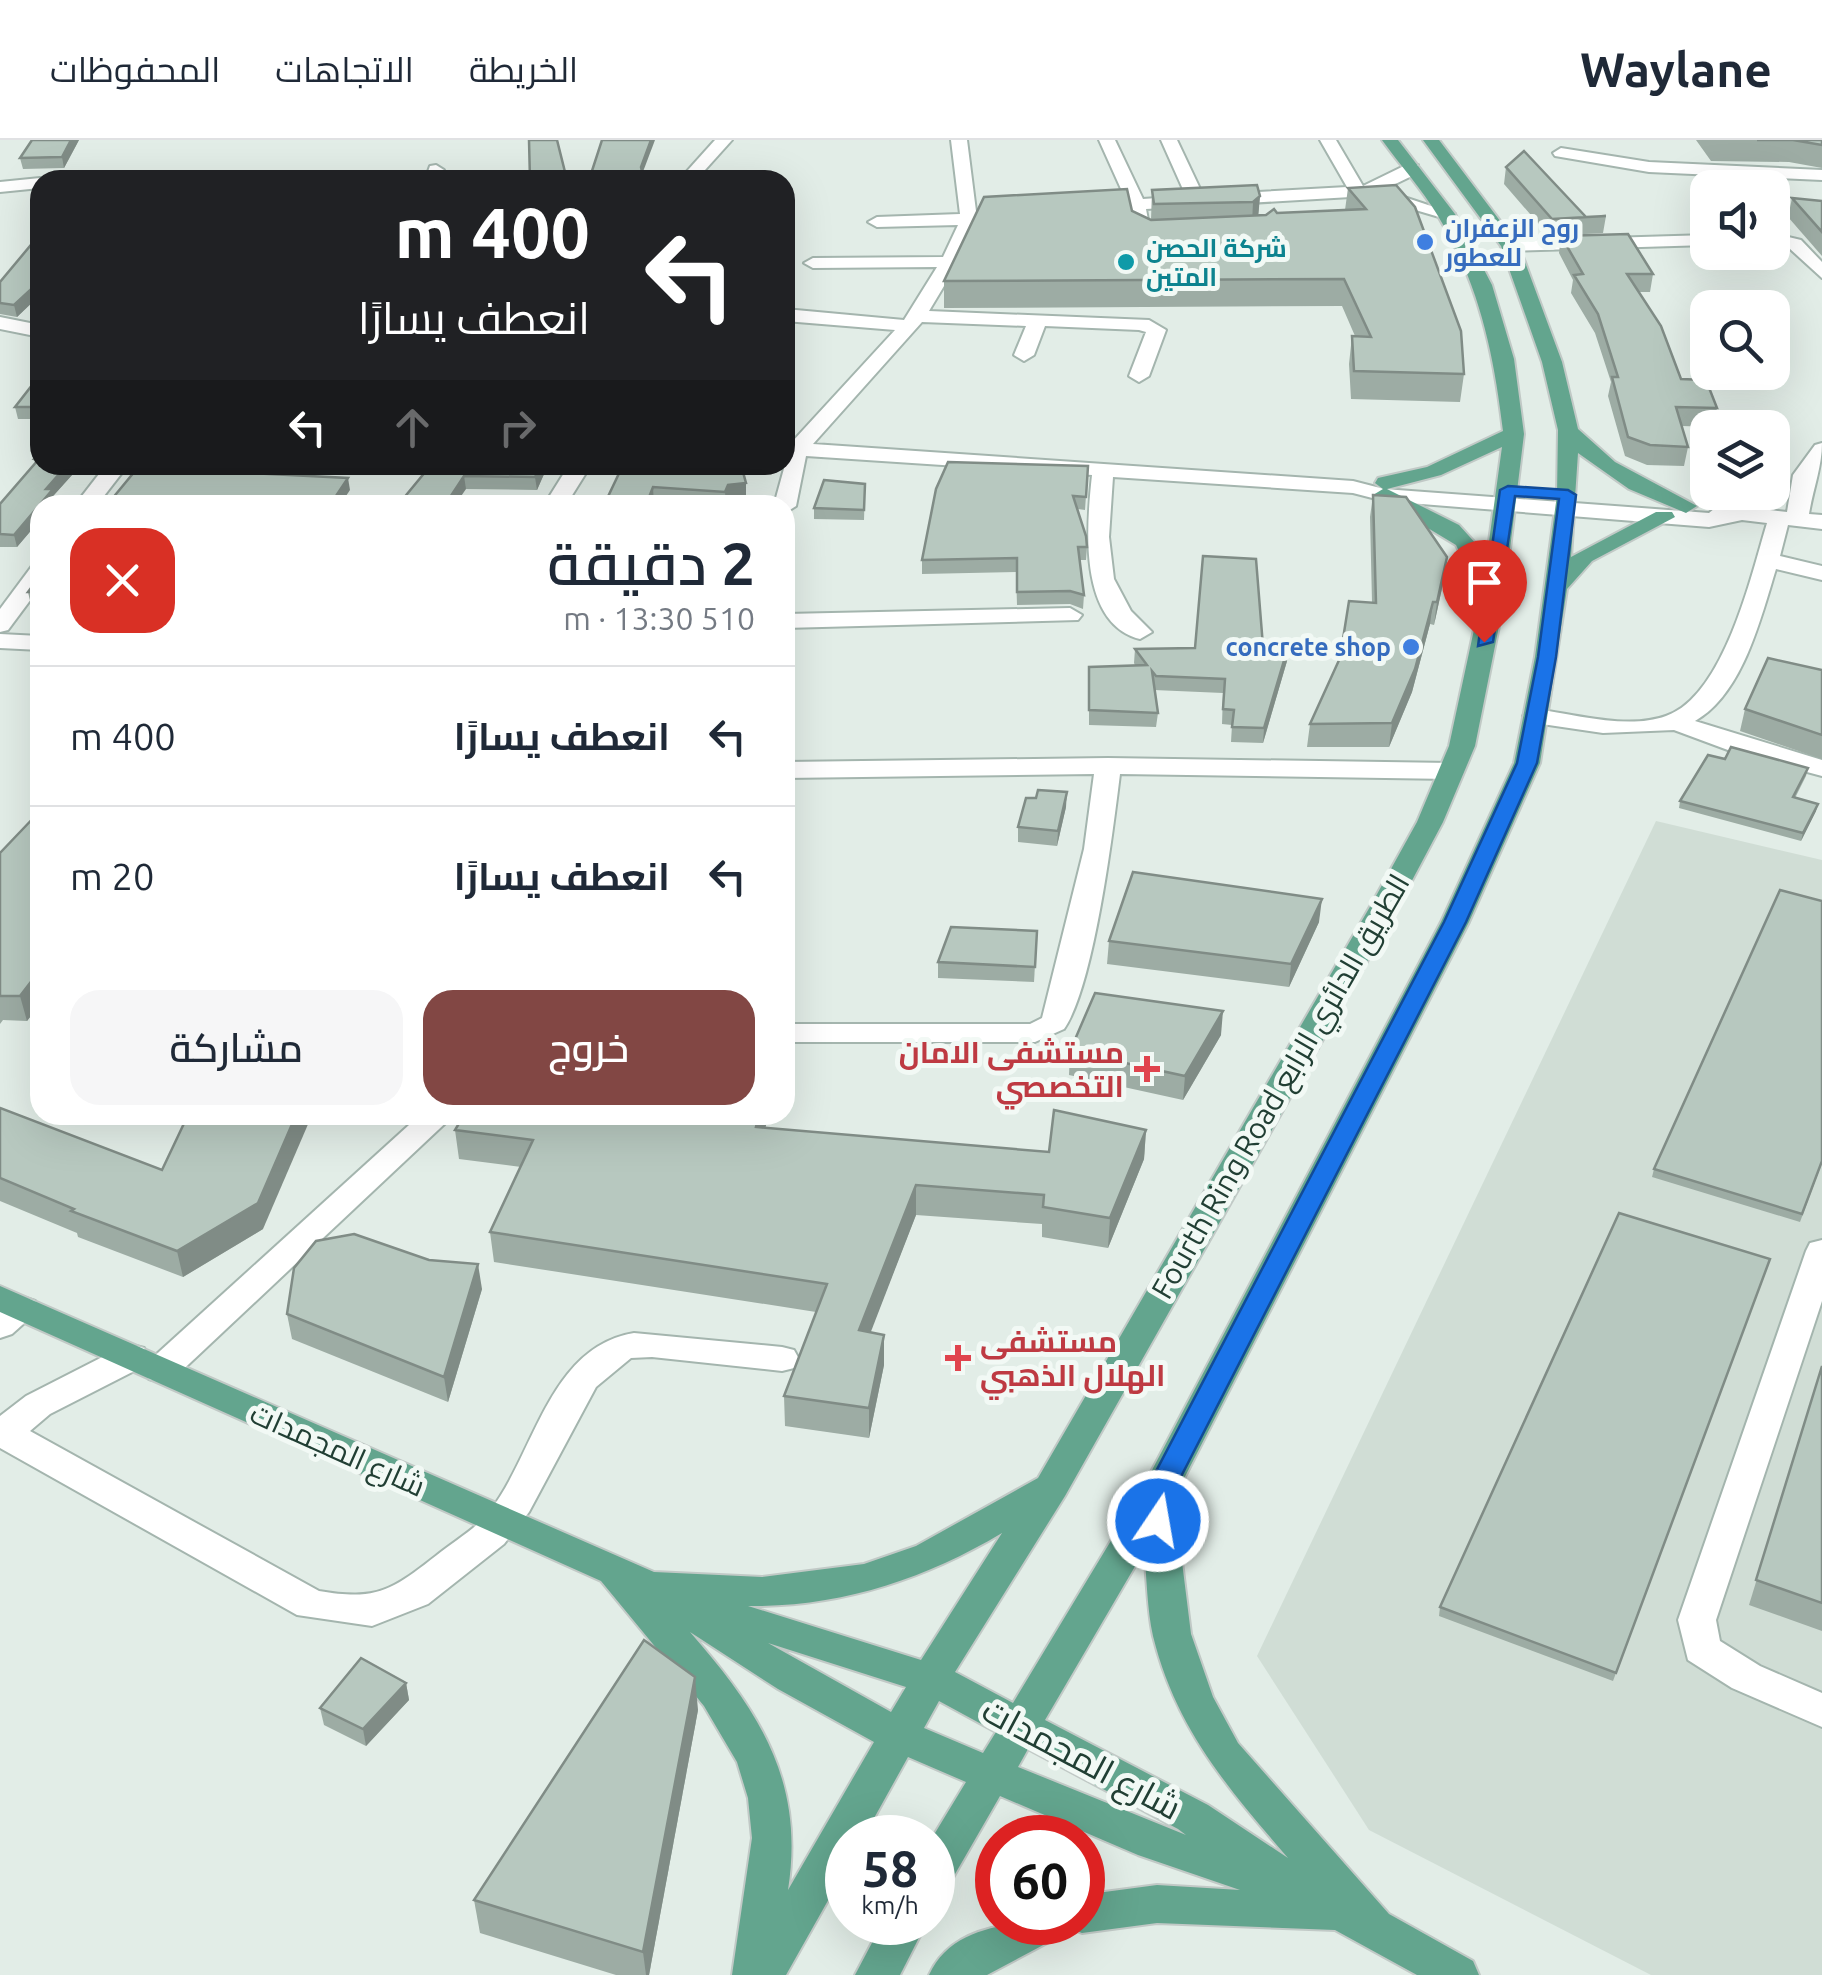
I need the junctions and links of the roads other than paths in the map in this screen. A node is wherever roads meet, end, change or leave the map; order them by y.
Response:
1 (724, 140) edge
2 (959, 140) edge
3 (1107, 140) edge
4 (1169, 140) edge
5 (1328, 140) edge
6 (1390, 140) edge
7 (1431, 140) edge
8 (1561, 153) dead end
9 (1412, 169) junction
10 (696, 170) edge
11 (1822, 175) edge
12 (30, 184) edge
13 (0, 187) edge
14 (1362, 191) junction
15 (1265, 198) junction
16 (1197, 201) junction
17 (1137, 204) junction
18 (1062, 209) edge
19 (1446, 214) junction
20 (975, 216) junction
21 (1271, 221) edge
22 (876, 222) dead end
23 (1149, 238) edge
24 (1690, 241) edge
25 (1790, 243) edge
26 (1510, 246) junction
27 (950, 262) junction
28 (812, 263) dead end
29 (1822, 273) edge
30 (795, 315) edge
31 (1038, 320) junction
32 (914, 321) junction
33 (0, 323) edge
34 (30, 327) edge
35 (1024, 355) dead end
36 (1139, 376) dead end
37 (1568, 430) junction
38 (1514, 434) junction
39 (795, 444) edge
40 (795, 448) edge
41 (1816, 462) edge
42 (1103, 470) junction
43 (109, 475) edge
44 (1790, 477) edge
45 (1385, 489) junction
46 (94, 495) edge
47 (1507, 498) junction
48 (1567, 502) junction
49 (1690, 504) edge
50 (1690, 507) edge
51 (1712, 510) edge
52 (1736, 515) junction
53 (1664, 517) junction
54 (1788, 520) junction
55 (1822, 522) edge
56 (1767, 560) junction
57 (1822, 573) edge
58 (30, 584) edge
59 (1555, 589) junction
60 (1491, 606) junction
61 (1070, 615) dead end
62 (795, 621) edge
63 (0, 625) edge
64 (1140, 632) dead end
65 (0, 641) edge
66 (30, 642) edge
67 (1535, 716) junction
68 (1676, 722) junction
69 (1108, 766) junction
70 (1822, 768) edge
71 (795, 770) edge
72 (1451, 771) junction
73 (795, 1033) edge
74 (426, 1125) edge
75 (1822, 1251) edge
76 (8, 1311) edge
77 (782, 1359) dead end
78 (147, 1364) junction
79 (2, 1434) edge
80 (1052, 1486) junction
81 (1156, 1498) junction
82 (502, 1522) junction
83 (644, 1584) junction
84 (934, 1680) junction
85 (1822, 1711) edge
86 (1025, 1725) junction
87 (900, 1736) junction
88 (992, 1777) junction
89 (955, 1837) edge
90 (1303, 1892) junction
91 (1105, 1912) edge
92 (1360, 1921) junction
93 (893, 1945) edge
94 (997, 1945) edge
95 (754, 1975) edge
96 (764, 1975) edge
97 (876, 1975) edge
98 (951, 1975) edge
99 (1457, 1975) edge

1 - 10 street
2 - 20 street
3 - 17 street
4 - 16 street
5 - 14 street
6 - 9 main road, Fourth Ring Road الطريق الدائري الرابع
7 - 26 main road
8 - 11 street
9 - 14 street
9 - 19 main road, Fourth Ring Road الطريق الدائري الرابع
12 - 13 street
14 - 15 street
14 - 19 street
15 - 16 street
15 - 21 street
16 - 17 street
17 - 18 street
17 - 23 street
19 - 38 main road, Fourth Ring Road الطريق الدائري الرابع
20 - 22 street
20 - 27 street
24 - 26 street
25 - 29 street
26 - 37 main road
27 - 28 street
27 - 32 street
30 - 32 street
31 - 32 street
31 - 35 street
31 - 36 street
32 - 39 street
33 - 34 street
37 - 48 main road
37 - 49 main road
38 - 45 main road
38 - 47 main road, Fourth Ring Road الطريق الدائري الرابع
40 - 42 street
41 - 44 street
41 - 54 street
42 - 45 street
42 - 64 street
43 - 46 street
45 - 47 street
45 - 60 main road
47 - 48 street
47 - 60 main road, Fourth Ring Road الطريق الدائري الرابع
48 - 50 street
48 - 53 street
48 - 59 main road
51 - 52 street
52 - 53 street
52 - 54 street
53 - 59 main road
54 - 55 street
54 - 56 street
56 - 57 street
56 - 68 street
58 - 63 street
59 - 67 main road
60 - 72 main road, Fourth Ring Road الطريق الدائري الرابع
61 - 62 street
65 - 66 street
67 - 68 street
67 - 81 main road
68 - 70 street
69 - 71 street
69 - 72 street
69 - 73 street
72 - 80 main road, Fourth Ring Road الطريق الدائري الرابع
74 - 78 street
75 - 85 street
76 - 78 main road, شارع المجمدات
77 - 82 street
78 - 79 street
78 - 82 main road, شارع المجمدات
79 - 82 street
80 - 83 main road
80 - 84 main road, Fourth Ring Road الطريق الدائري الرابع
81 - 86 main road
81 - 92 main road
82 - 83 main road, شارع المجمدات
83 - 84 main road, شارع المجمدات
83 - 87 main road, شارع المجمدات
83 - 95 main road
84 - 86 main road, شارع المجمدات
84 - 87 main road, Fourth Ring Road الطريق الدائري الرابع
86 - 88 main road
86 - 90 main road, شارع المجمدات
87 - 88 main road, شارع المجمدات
87 - 96 main road, Fourth Ring Road الطريق الدائري الرابع
88 - 89 main road
88 - 90 main road, شارع المجمدات
90 - 92 main road, شارع المجمدات
91 - 92 main road
92 - 99 main road, شارع المجمدات
93 - 97 main road
94 - 98 main road

